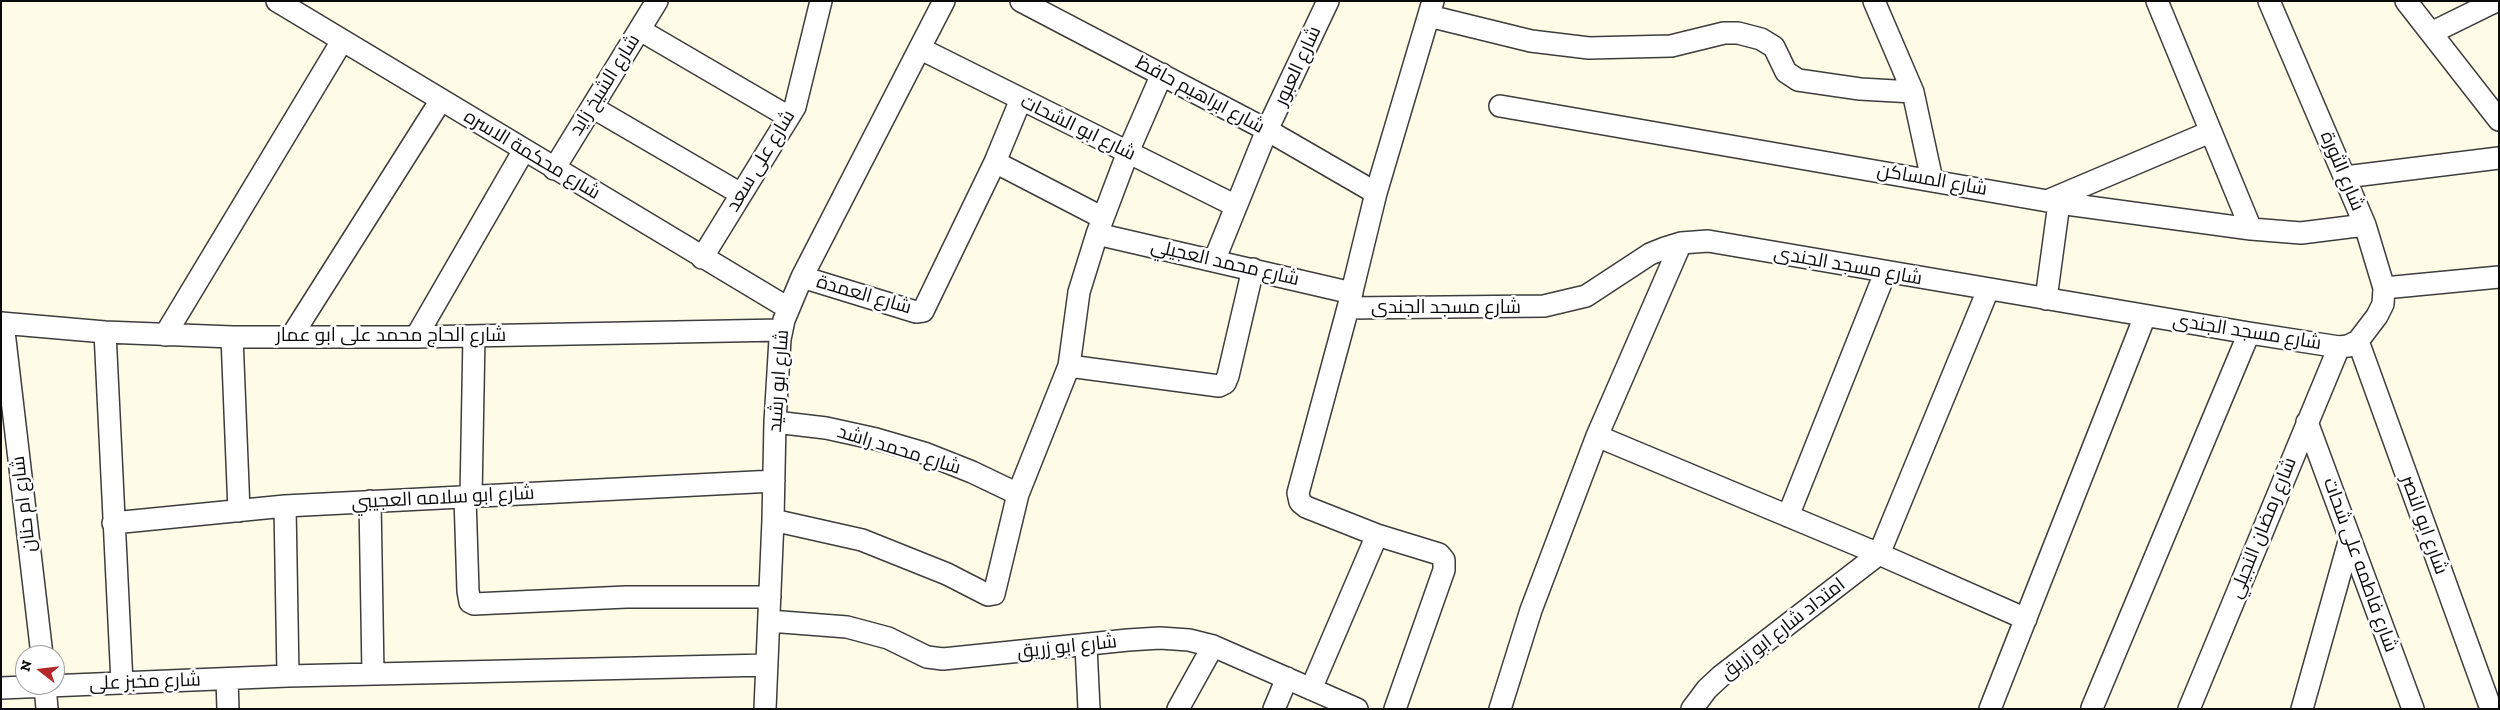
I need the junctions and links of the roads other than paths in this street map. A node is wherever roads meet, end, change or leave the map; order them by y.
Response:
1 (277, 1) edge
2 (657, 1) edge
3 (821, 1) edge
4 (944, 1) edge
5 (1022, 1) edge
6 (1874, 1) edge
7 (2157, 1) edge
8 (2269, 1) edge
9 (2406, 1) edge
10 (2496, 1) edge
11 (1325, 2) edge
12 (1431, 9) edge
13 (640, 30) junction
14 (2431, 33) junction
15 (342, 41) junction
16 (920, 49) junction
17 (1162, 74) junction
18 (1913, 92) junction
19 (1021, 99) junction
20 (441, 100) junction
21 (1500, 106) dead end
22 (592, 107) junction
23 (789, 117) junction
24 (2499, 120) edge
25 (1267, 130) junction
26 (2210, 132) junction
27 (524, 150) junction
28 (1128, 152) junction
29 (2499, 158) edge
30 (995, 162) junction
31 (554, 169) junction
32 (2345, 177) junction
33 (1932, 180) junction
34 (1376, 193) junction
35 (741, 194) junction
36 (2053, 202) junction
37 (1236, 206) junction
38 (2365, 225) junction
39 (1100, 226) junction
40 (2251, 229) junction
41 (1681, 243) junction
42 (702, 258) junction
43 (1214, 261) junction
44 (1253, 270) junction
45 (1885, 272) junction
46 (802, 277) junction
47 (2499, 277) edge
48 (2384, 288) junction
49 (1988, 290) junction
50 (2046, 299) junction
51 (1350, 300) junction
52 (788, 308) junction
53 (2145, 316) junction
54 (2, 323) edge
55 (781, 330) junction
56 (105, 332) junction
57 (2249, 333) junction
58 (165, 335) junction
59 (474, 336) junction
60 (232, 337) junction
61 (292, 337) junction
62 (416, 337) junction
63 (2348, 344) junction
64 (1069, 366) junction
65 (775, 422) junction
66 (2307, 422) junction
67 (1598, 436) junction
68 (774, 481) junction
69 (1018, 494) junction
70 (468, 497) junction
71 (370, 501) junction
72 (285, 506) junction
73 (239, 511) junction
74 (1788, 516) junction
75 (773, 520) junction
76 (113, 523) junction
77 (1378, 535) junction
78 (2350, 538) junction
79 (1880, 554) junction
80 (770, 597) junction
81 (2026, 619) junction
82 (769, 620) junction
83 (41, 645) edge
84 (1086, 646) junction
85 (1213, 646) junction
86 (767, 665) junction
87 (373, 674) junction
88 (288, 676) junction
89 (1287, 678) junction
90 (227, 679) junction
91 (122, 683) junction
92 (65, 685) edge
93 (15, 687) edge
94 (1, 688) edge
95 (1311, 689) junction
96 (46, 695) edge
97 (2092, 708) edge
98 (47, 709) edge
99 (228, 709) edge
100 (764, 709) edge
101 (1089, 709) edge
102 (1178, 709) edge
103 (1274, 709) edge
104 (1357, 709) edge
105 (1395, 709) edge
106 (1500, 709) edge
107 (1692, 709) edge
108 (1990, 709) edge
109 (2189, 709) edge
110 (2302, 709) edge
111 (2413, 709) edge
112 (2490, 709) edge

1 - 15 street, شارع محكمة الاسره
2 - 13 street, شارع الشيخ زايد
3 - 23 street, شارع على سعد
4 - 16 street, شارع ابو رشيد
5 - 17 street, شارع ابراهيم حافظ
6 - 18 street
7 - 26 street
8 - 32 street, شارع الثورة
9 - 14 street
10 - 14 street
11 - 25 street, شارع العبور
12 - 18 street
12 - 34 street
13 - 22 street, شارع الشيخ زايد
13 - 23 street
14 - 24 street
15 - 20 street, شارع محكمة الاسره
15 - 58 street
16 - 19 street, شارع ابو الشحات
16 - 46 street, شارع ابو رشيد
17 - 25 street, شارع ابراهيم حافظ
17 - 28 street
18 - 33 street
19 - 28 street, شارع ابو الشحات
19 - 30 street
20 - 27 street, شارع محكمة الاسره
20 - 61 street
21 - 33 street, شارع المساكن
22 - 31 street, شارع الشيخ زايد
22 - 35 street
23 - 35 street, شارع على سعد
25 - 34 street, شارع ابراهيم حافظ
25 - 37 street, شارع العبور
26 - 36 street
26 - 40 street
27 - 31 street, شارع محكمة الاسره
27 - 62 street
28 - 37 street, شارع ابو الشحات
28 - 39 street
29 - 32 street
30 - 39 street, شارع محمد العجيلي
30 - 46 street, شارع العمدة
31 - 42 street, شارع محكمة الاسره
32 - 38 street, شارع الثورة
33 - 36 street, شارع المساكن
34 - 51 street
35 - 42 street, شارع على سعد
36 - 40 street, شارع المساكن
36 - 50 street
37 - 43 street, شارع العبور
38 - 40 street, شارع المساكن
38 - 48 street, شارع الثورة
39 - 43 street, شارع محمد العجيلي
39 - 64 street
41 - 45 street, شارع مسجد الجندى
41 - 51 street, شارع مسجد الجندى
41 - 67 street
42 - 52 street, شارع محكمة الاسره
43 - 44 street, شارع محمد العجيلي
44 - 51 street, شارع محمد العجيلي
44 - 64 street
45 - 49 street, شارع مسجد الجندى
45 - 74 street
46 - 52 street, شارع ابو رشيد
47 - 48 street
48 - 63 street, شارع الثورة
49 - 50 street, شارع مسجد الجندى
49 - 79 street
50 - 53 street, شارع مسجد الجندى
51 - 77 street
52 - 55 street, شارع ابو رشيد
53 - 57 street, شارع مسجد الجندى
53 - 81 street
54 - 56 street, شارع الحاج محمد على ابو عمار
54 - 83 street, شارع ام حنان
55 - 59 street, شارع الحاج محمد على ابو عمار
55 - 65 street, شارع ابو رشيد
56 - 58 street, شارع الحاج محمد على ابو عمار
56 - 76 street
57 - 63 street, شارع مسجد الجندى
57 - 97 street
58 - 60 street, شارع الحاج محمد على ابو عمار
59 - 62 street, شارع الحاج محمد على ابو عمار
59 - 70 street
60 - 61 street, شارع الحاج محمد على ابو عمار
60 - 73 street
61 - 62 street, شارع الحاج محمد على ابو عمار
63 - 66 street, شارع رمضان النجيلي
63 - 112 street, شارع ابو النصر
64 - 69 street
65 - 68 street, شارع ابو رشيد
65 - 69 street, شارع محمد راشد
66 - 78 street, شارع فاطمه على شحات
66 - 109 street, شارع رمضان النجيلي
67 - 74 street
67 - 106 street
68 - 70 street, شارع ابو سلامه العجيبي
68 - 75 street, شارع ابو رشيد
69 - 75 street
70 - 71 street, شارع ابو سلامه العجيبي
70 - 80 street
71 - 72 street, شارع ابو سلامه العجيبي
71 - 87 street
72 - 73 street, شارع ابو سلامه العجيبي
72 - 88 street
73 - 76 street, شارع ابو سلامه العجيبي
74 - 79 street
75 - 80 street, شارع ابو رشيد
76 - 91 street
77 - 95 street
77 - 105 street
78 - 110 street
78 - 111 street, شارع فاطمه على شحات
79 - 81 street
79 - 107 street, امتداد شارع ابو زريق
80 - 82 street, شارع ابو رشيد
81 - 108 street
82 - 84 street, شارع ابو زريق
82 - 86 street, شارع ابو رشيد
84 - 85 street, شارع ابو زريق
84 - 101 street
85 - 89 street, شارع ابو زريق
85 - 102 street
86 - 87 street, شارع مخبز على
86 - 100 street, شارع ابو رشيد
87 - 88 street, شارع مخبز على
88 - 90 street, شارع مخبز على
89 - 95 street, شارع ابو زريق
89 - 103 street
90 - 91 street, شارع مخبز على
90 - 99 street
91 - 92 street, شارع مخبز على
93 - 94 street, شارع مخبز على
95 - 104 street, شارع ابو زريق
96 - 98 street

